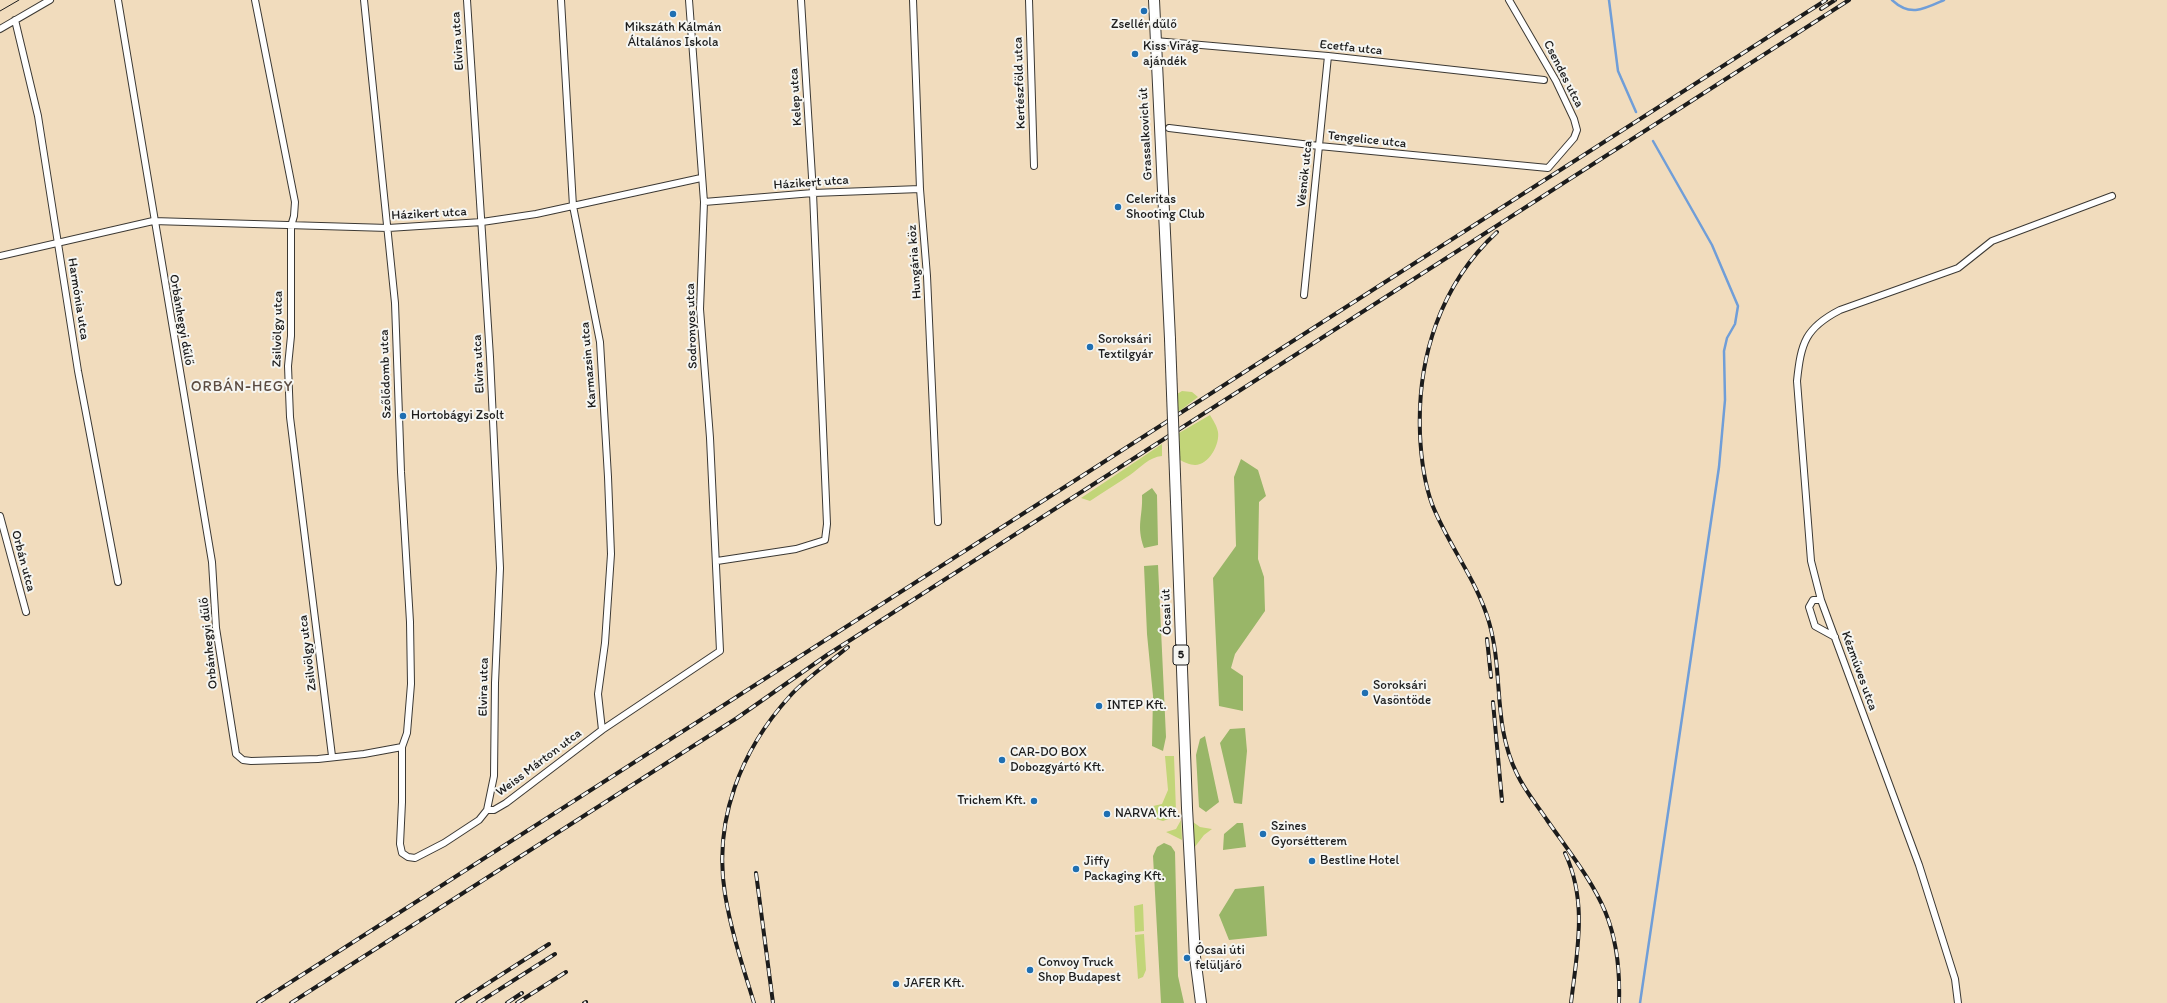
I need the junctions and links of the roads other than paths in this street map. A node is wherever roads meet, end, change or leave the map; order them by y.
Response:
1 (50, 0) edge
2 (118, 0) edge
3 (255, 0) edge
4 (364, 0) edge
5 (467, 0) edge
6 (562, 0) edge
7 (688, 0) edge
8 (801, 0) edge
9 (913, 0) edge
10 (1029, 0) edge
11 (1154, 0) edge
12 (1509, 0) edge
13 (14, 20) junction
14 (0, 29) edge
15 (1155, 41) junction
16 (1328, 56) junction
17 (1544, 80) dead end
18 (1169, 128) dead end
19 (1319, 146) junction
20 (1558, 156) joint
21 (1034, 166) dead end
22 (701, 178) junction
23 (920, 189) junction
24 (813, 193) junction
25 (2112, 196) dead end
26 (704, 202) junction
27 (573, 206) junction
28 (153, 221) junction
29 (482, 222) junction
30 (291, 226) junction
31 (388, 228) junction
32 (59, 244) junction
33 (0, 256) edge
34 (1304, 295) dead end
35 (1170, 339) joint
36 (0, 516) edge
37 (938, 522) dead end
38 (717, 561) junction
39 (118, 582) dead end
40 (1821, 600) junction
41 (26, 612) dead end
42 (1835, 637) junction
43 (720, 651) joint
44 (602, 730) junction
45 (402, 747) junction
46 (332, 756) junction
47 (487, 810) junction
48 (1201, 1003) edge
49 (1958, 1003) edge

1 - 13 street
2 - 28 street, Orbánhegyi dűlő
3 - 30 street, Zsilvölgy utca
4 - 31 street, Szőlődomb utca
5 - 29 street, Elvira utca
6 - 27 street, Karmazsin utca
7 - 22 street, Sodronyos utca
8 - 24 street, Kelep utca
9 - 23 street, Hungária köz
10 - 21 street, Kertészföld utca
11 - 15 main road, Grassalkovich út / 5
12 - 20 street, Csendes utca
13 - 14 street
13 - 32 street, Harmónia utca
15 - 16 street, Ecetfa utca
15 - 35 main road, Grassalkovich út / 5
16 - 17 street, Ecetfa utca
16 - 19 street, Vésnök utca
18 - 19 street, Tengelice utca
19 - 20 street, Tengelice utca
19 - 34 street, Vésnök utca
22 - 26 street, Sodronyos utca
22 - 27 street, Házikert utca
23 - 24 street, Házikert utca
23 - 37 street, Hungária köz
24 - 26 street, Házikert utca
24 - 38 street, Kelep utca
25 - 40 street, Kézműves utca
26 - 38 street, Sodronyos utca
27 - 29 street, Házikert utca
27 - 44 street, Karmazsin utca
28 - 30 street, Házikert utca
28 - 32 street, Házikert utca
28 - 46 street, Orbánhegyi dűlő
29 - 31 street, Házikert utca
29 - 47 street, Elvira utca
30 - 31 street, Házikert utca
30 - 46 street, Zsilvölgy utca
31 - 45 street, Szőlődomb utca
32 - 33 street, Házikert utca
32 - 39 street, Harmónia utca
35 - 48 main road, Ócsai út / 5, bridge
36 - 41 street, Orbán utca
38 - 43 street, Sodronyos utca
40 - 42 street, Kézműves utca
40 - 42 street
42 - 49 street, Kézműves utca
43 - 44 street, Weiss Márton utca
44 - 47 street, Weiss Márton utca
45 - 46 street
45 - 47 street, Szőlődomb utca

